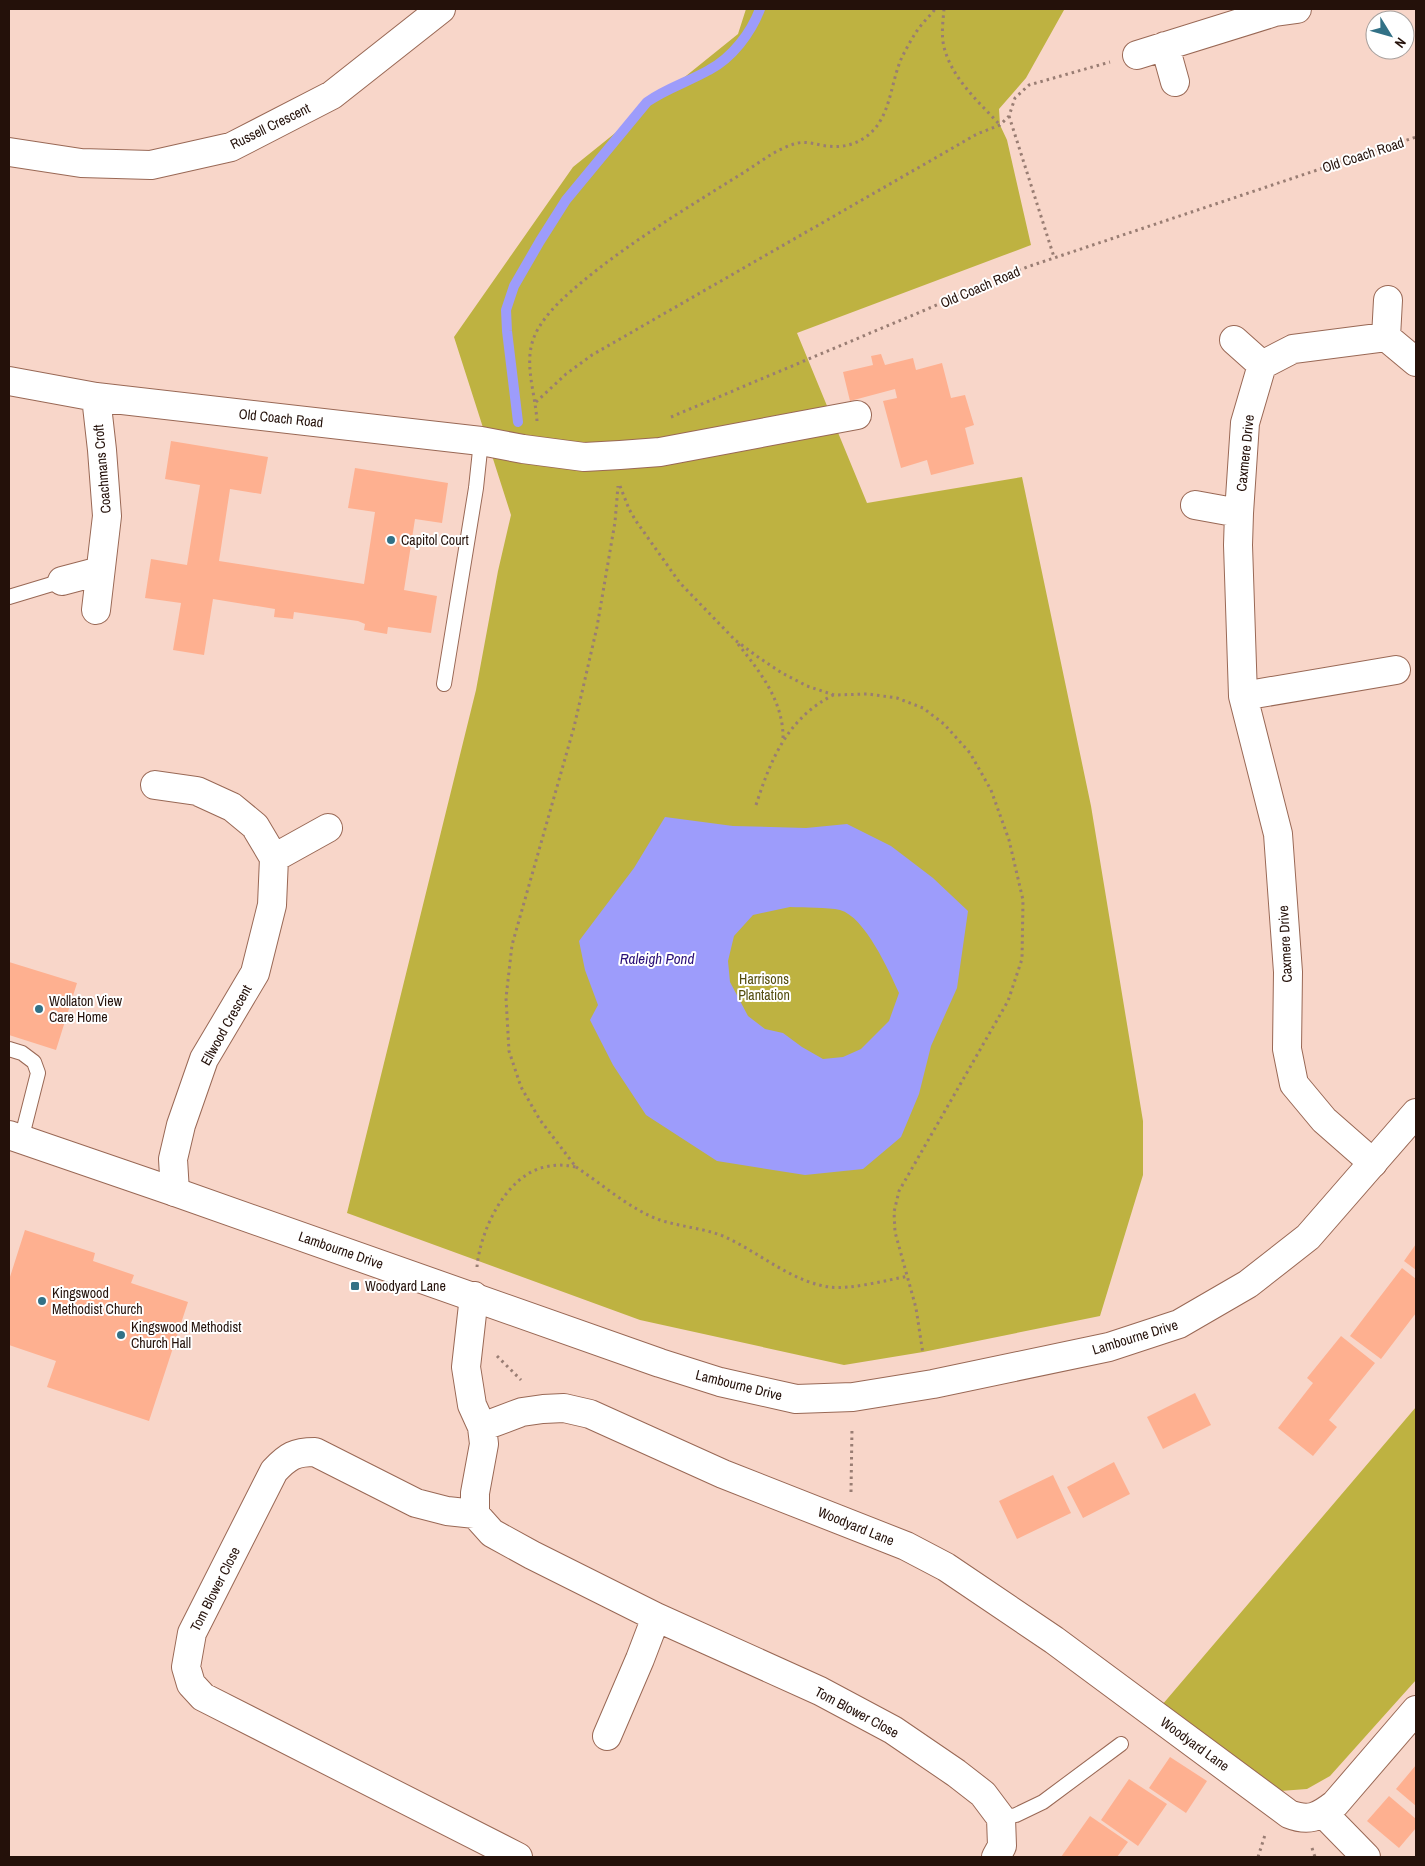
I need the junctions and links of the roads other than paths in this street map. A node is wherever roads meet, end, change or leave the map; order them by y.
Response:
1 (442, 9) edge
2 (1282, 10) edge
3 (1165, 46) junction
4 (1137, 54) road end
5 (1175, 82) dead end
6 (9, 152) edge
7 (1388, 300) dead end
8 (1386, 337) junction
9 (1234, 340) dead end
10 (1416, 362) edge
11 (1262, 365) junction
12 (9, 380) edge
13 (96, 397) junction
14 (858, 415) dead end
15 (481, 441) junction
16 (1196, 505) dead end
17 (1239, 513) junction
18 (100, 571) junction
19 (62, 580) joint
20 (9, 597) edge
21 (96, 610) dead end
22 (1396, 670) dead end
23 (444, 684) dead end
24 (1243, 696) junction
25 (155, 785) dead end
26 (328, 828) dead end
27 (274, 858) junction
28 (9, 1048) edge
29 (1416, 1113) edge
30 (15, 1138) edge
31 (1373, 1164) junction
32 (175, 1192) junction
33 (474, 1296) junction
34 (482, 1427) junction
35 (475, 1514) junction
36 (656, 1617) junction
37 (1416, 1710) edge
38 (607, 1736) dead end
39 (1121, 1744) dead end
40 (1319, 1812) junction
41 (1000, 1818) junction
42 (518, 1857) edge
43 (996, 1857) edge
44 (1366, 1857) edge

1 - 6 street, Russell Crescent
2 - 3 street
3 - 4 street
3 - 5 street
7 - 8 street
8 - 10 street
8 - 11 street
9 - 11 street
11 - 17 street, Caxmere Drive
12 - 13 street, Old Coach Road
13 - 15 street, Old Coach Road
13 - 18 street, Coachmans Croft
14 - 15 street, Old Coach Road
15 - 23 lane
16 - 17 street
17 - 24 street, Caxmere Drive
18 - 19 street
18 - 21 street, Coachmans Croft
19 - 20 lane
22 - 24 street
24 - 31 street, Caxmere Drive
25 - 27 street
26 - 27 street
27 - 32 street, Ellwood Crescent
28 - 30 lane
29 - 31 street, Lambourne Drive
30 - 32 street, Lambourne Drive
31 - 33 street, Lambourne Drive
32 - 33 street, Lambourne Drive
33 - 34 street
34 - 35 street
34 - 40 street, Woodyard Lane
35 - 36 street, Tom Blower Close
35 - 42 street, Tom Blower Close
36 - 38 street
36 - 41 street, Tom Blower Close
37 - 40 street
39 - 41 lane
40 - 44 street, Woodyard Lane
41 - 43 street

